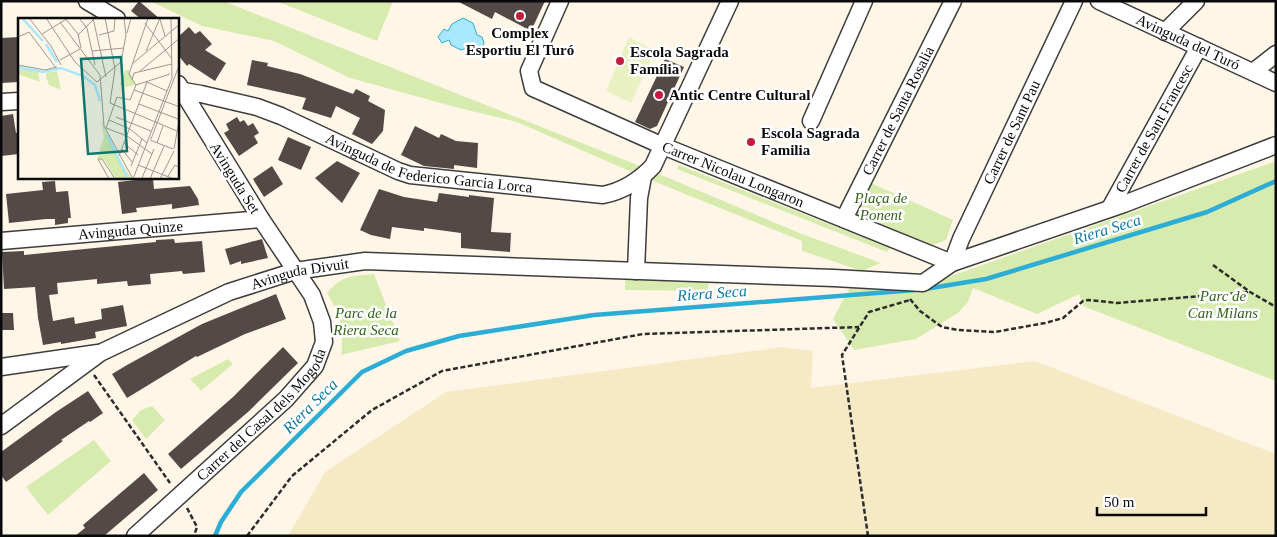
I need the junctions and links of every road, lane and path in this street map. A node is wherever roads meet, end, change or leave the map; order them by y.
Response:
1 (87, 1) edge
2 (560, 1) edge
3 (730, 1) edge
4 (864, 1) edge
5 (953, 1) edge
6 (1074, 1) edge
7 (1099, 1) edge
8 (1196, 1) edge
9 (115, 18) edge
10 (1165, 32) junction
11 (1199, 47) junction
12 (1276, 54) edge
13 (1252, 72) junction
14 (1276, 83) edge
15 (179, 88) edge
16 (18, 101) edge
17 (1, 102) edge
18 (810, 121) dead end
19 (1276, 145) edge
20 (663, 146) junction
21 (643, 177) junction
22 (1110, 208) junction
23 (261, 219) junction
24 (844, 219) junction
25 (1, 241) edge
26 (952, 263) junction
27 (1212, 265) dead end
28 (295, 271) junction
29 (636, 271) junction
30 (923, 283) junction
31 (1250, 292) junction
32 (910, 300) junction
33 (1276, 307) edge
34 (859, 326) junction
35 (100, 353) junction
36 (86, 364) junction
37 (1, 367) edge
38 (1, 426) edge
39 (180, 496) junction
40 (135, 536) edge
41 (194, 536) edge
42 (248, 536) edge
43 (868, 536) edge

1 - 9 street
2 - 20 street, Carrer Nicolau Longaron
3 - 20 street, Avinguda de Federico Garcia Lorca
4 - 18 street
5 - 24 street, Carrer de Santa Rosalia
6 - 26 street, Carrer de Sant Pau
7 - 10 street, Avinguda del Turó
8 - 10 street
10 - 11 street, Avinguda del Turó
11 - 13 street, Avinguda del Turó
11 - 22 street, Carrer de Sant Francesc
12 - 13 street
13 - 14 street, Avinguda del Turó
15 - 21 street, Avinguda de Federico Garcia Lorca
15 - 23 street, Avinguda Set
16 - 17 street
19 - 22 street
20 - 21 street, Avinguda de Federico Garcia Lorca
20 - 24 street, Carrer Nicolau Longaron
21 - 29 street
22 - 26 street
23 - 25 street, Avinguda Quinze
23 - 28 street, Avinguda Set
24 - 26 street, Carrer Nicolau Longaron
26 - 30 street
27 - 31 path
28 - 29 street, Avinguda Divuit
28 - 35 street, Avinguda Divuit
28 - 39 street, Carrer del Casal dels Mogoda
29 - 30 street, Avinguda Divuit
30 - 32 path
31 - 32 path
31 - 33 path
32 - 34 path
34 - 42 path
34 - 43 path
35 - 36 street, Avinguda Divuit
35 - 37 street
36 - 38 street, Avinguda Divuit
36 - 39 path
39 - 40 street, Carrer del Casal dels Mogoda
39 - 41 path

